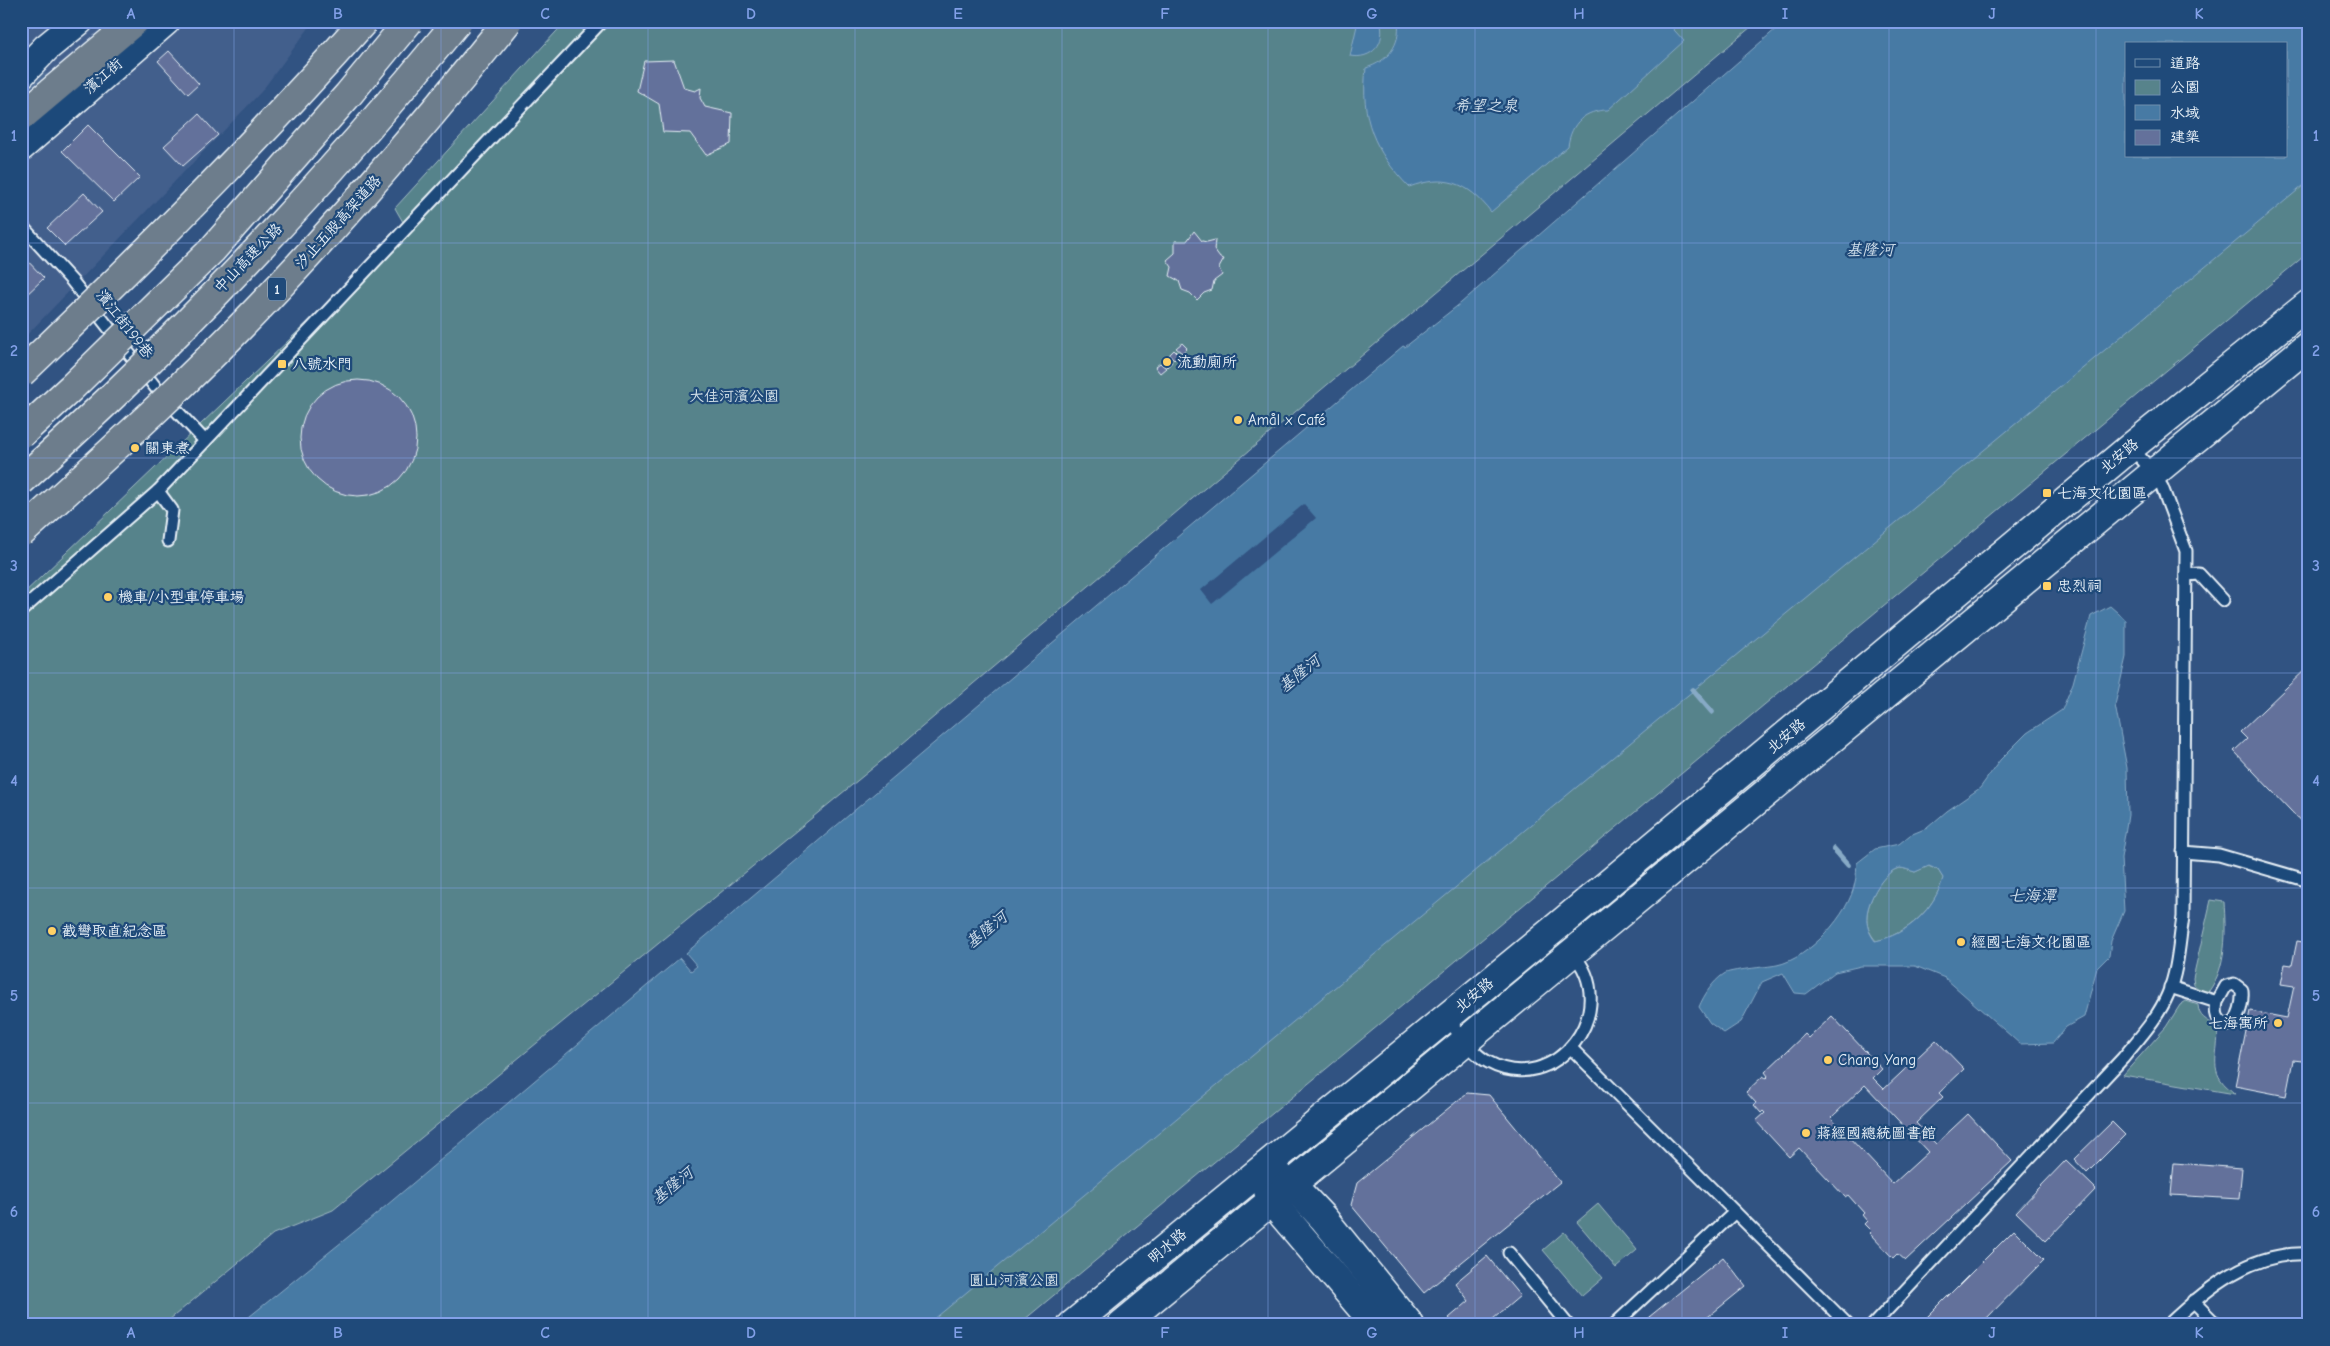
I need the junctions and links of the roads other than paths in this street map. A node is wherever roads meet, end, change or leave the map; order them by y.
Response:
1 (79, 21) edge
2 (135, 21) edge
3 (166, 21) edge
4 (364, 21) edge
5 (409, 21) edge
6 (458, 21) edge
7 (508, 21) edge
8 (602, 21) edge
9 (46, 48) junction
10 (21, 63) tunnel mouth
11 (21, 74) tunnel mouth
12 (28, 131) edge
13 (21, 155) edge
14 (21, 225) edge
15 (2309, 304) edge
16 (2309, 345) edge
17 (21, 374) edge
18 (21, 434) edge
19 (205, 441) junction
20 (2131, 446) junction
21 (2153, 472) junction
22 (21, 480) edge
23 (158, 491) junction
24 (21, 533) edge
25 (168, 541) dead end
26 (2186, 575) junction
27 (2223, 600) dead end
28 (21, 612) edge
29 (2183, 852) junction
30 (2309, 880) edge
31 (1553, 930) junction
32 (1573, 954) junction
33 (2170, 987) junction
34 (2217, 1002) dead end
35 (1446, 1018) junction
36 (1465, 1040) junction
37 (1571, 1048) junction
38 (1262, 1167) junction
39 (1281, 1192) junction
40 (1734, 1212) junction
41 (1509, 1253) dead end
42 (2309, 1254) edge
43 (2193, 1301) junction
44 (1072, 1325) edge
45 (1121, 1325) edge
46 (1376, 1325) edge
47 (1410, 1325) edge
48 (1568, 1325) edge
49 (1614, 1325) edge
50 (1848, 1325) edge
51 (1872, 1325) edge
52 (2168, 1325) edge
53 (2217, 1325) edge

1 - 9 main road
2 - 12 highway
3 - 12 main road, 濱江街
4 - 17 highway, bridge
5 - 18 highway, bridge
6 - 22 highway, 中山高速公路, bridge
7 - 24 highway, 汐止五股高架道路 / 1, bridge
8 - 19 lane
9 - 10 main road
9 - 11 main road
12 - 13 main road, 濱江街
14 - 19 lane, 濱江街199巷
15 - 20 main road, 北安路
16 - 21 main road, 北安路
19 - 23 lane
20 - 21 lane
20 - 31 main road, 北安路
21 - 26 lane
21 - 32 main road, 北安路
23 - 25 lane
23 - 28 lane
26 - 27 lane
26 - 29 lane
29 - 30 lane
29 - 33 lane
31 - 32 lane
31 - 35 main road, 北安路
32 - 36 main road, 北安路
32 - 37 lane
33 - 34 lane
33 - 51 lane
35 - 36 lane
35 - 38 main road, 北安路
36 - 37 lane
36 - 39 main road, 北安路
37 - 40 lane
38 - 39 main road
38 - 44 main road, 明水路
39 - 45 main road, 明水路
39 - 46 main road
39 - 47 main road
40 - 49 lane
40 - 50 lane
41 - 48 lane
42 - 43 lane
43 - 52 lane
43 - 53 lane

